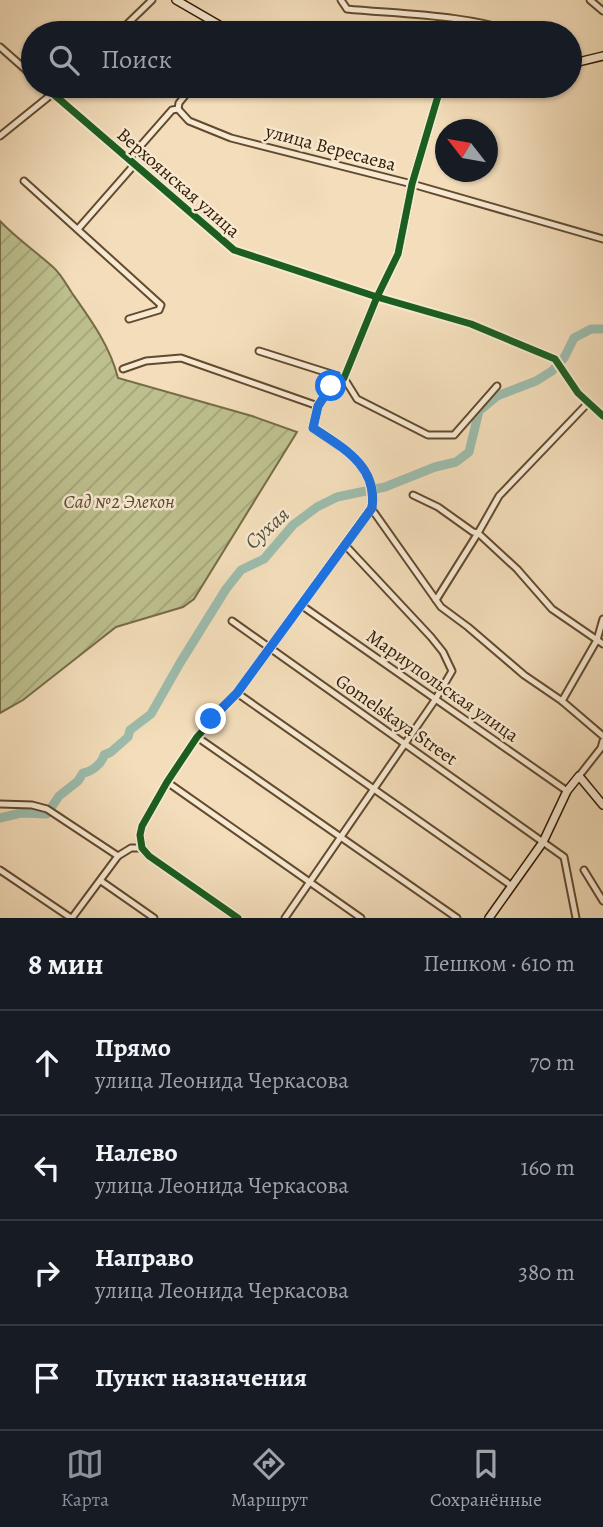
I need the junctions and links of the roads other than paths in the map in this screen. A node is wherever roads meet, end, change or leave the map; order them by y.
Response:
1 (152, 0) edge
2 (341, 0) edge
3 (590, 0) edge
4 (180, 1) edge
5 (603, 11) edge
6 (130, 21) edge
7 (213, 21) edge
8 (462, 21) edge
9 (0, 47) edge
10 (603, 56) edge
11 (582, 61) edge
12 (21, 65) edge
13 (48, 98) edge
14 (58, 98) edge
15 (183, 98) edge
16 (438, 98) edge
17 (178, 109) junction
18 (0, 136) edge
19 (129, 159) junction
20 (135, 164) junction
21 (24, 181) dead end
22 (412, 184) junction
23 (78, 229) junction
24 (603, 239) edge
25 (377, 297) junction
26 (129, 318) dead end
27 (259, 351) dead end
28 (123, 369) dead end
29 (344, 378) junction
30 (497, 386) dead end
31 (588, 403) junction
32 (318, 406) junction
33 (603, 416) edge
34 (413, 495) dead end
35 (372, 508) junction
36 (478, 533) junction
37 (345, 545) junction
38 (436, 600) junction
39 (301, 605) junction
40 (603, 619) edge
41 (232, 621) dead end
42 (597, 640) junction
43 (603, 643) edge
44 (268, 648) junction
45 (237, 693) junction
46 (435, 700) junction
47 (562, 701) junction
48 (603, 736) edge
49 (197, 737) junction
50 (603, 741) edge
51 (405, 744) junction
52 (579, 776) junction
53 (167, 782) junction
54 (374, 789) junction
55 (567, 791) junction
56 (0, 804) edge
57 (603, 805) edge
58 (341, 838) junction
59 (543, 842) junction
60 (142, 848) junction
61 (118, 856) junction
62 (0, 870) edge
63 (584, 870) dead end
64 (101, 881) junction
65 (310, 884) junction
66 (512, 886) junction
67 (603, 901) edge
68 (71, 918) edge
69 (154, 918) edge
70 (238, 918) edge
71 (285, 918) edge
72 (361, 918) edge
73 (457, 918) edge
74 (489, 918) edge
75 (576, 918) edge

1 - 6 street
2 - 8 street
3 - 5 street
4 - 7 street
9 - 12 street
10 - 11 street
13 - 18 street
14 - 19 street, Верхоянская улица
15 - 17 street
16 - 22 street
17 - 19 street
17 - 22 street, улица Вересаева
19 - 20 street, Верхоянская улица
20 - 23 street
20 - 25 street, Верхоянская улица
21 - 23 street
22 - 24 street, улица Вересаева
22 - 25 street
23 - 26 street
25 - 29 street
25 - 31 street, Верхоянская улица
27 - 29 street
28 - 32 street
29 - 30 street
29 - 32 street
31 - 33 street, Верхоянская улица
31 - 36 street
32 - 35 street
34 - 36 street
35 - 37 street
35 - 38 street
36 - 38 street
36 - 42 street
37 - 39 street
37 - 46 street
38 - 47 street
39 - 44 street
39 - 46 street, Мариупольская улица
40 - 42 street
41 - 44 street, Gomelskaya Street
42 - 43 street
42 - 47 street
44 - 45 street
44 - 51 street, Gomelskaya Street
45 - 49 street
45 - 54 street
46 - 51 street
46 - 55 street, Мариупольская улица
47 - 48 street
49 - 53 street
49 - 58 street
50 - 52 street
51 - 54 street
51 - 59 street, Gomelskaya Street
52 - 55 street
52 - 57 street
53 - 60 street
53 - 65 street
54 - 58 street
54 - 66 street
55 - 59 street
56 - 61 street
58 - 65 street
58 - 73 street
59 - 66 street
59 - 75 street, Gomelskaya Street
60 - 61 street
60 - 70 street
61 - 64 street
62 - 68 street
63 - 67 street
64 - 68 street
64 - 69 street
65 - 71 street
65 - 72 street
66 - 74 street

